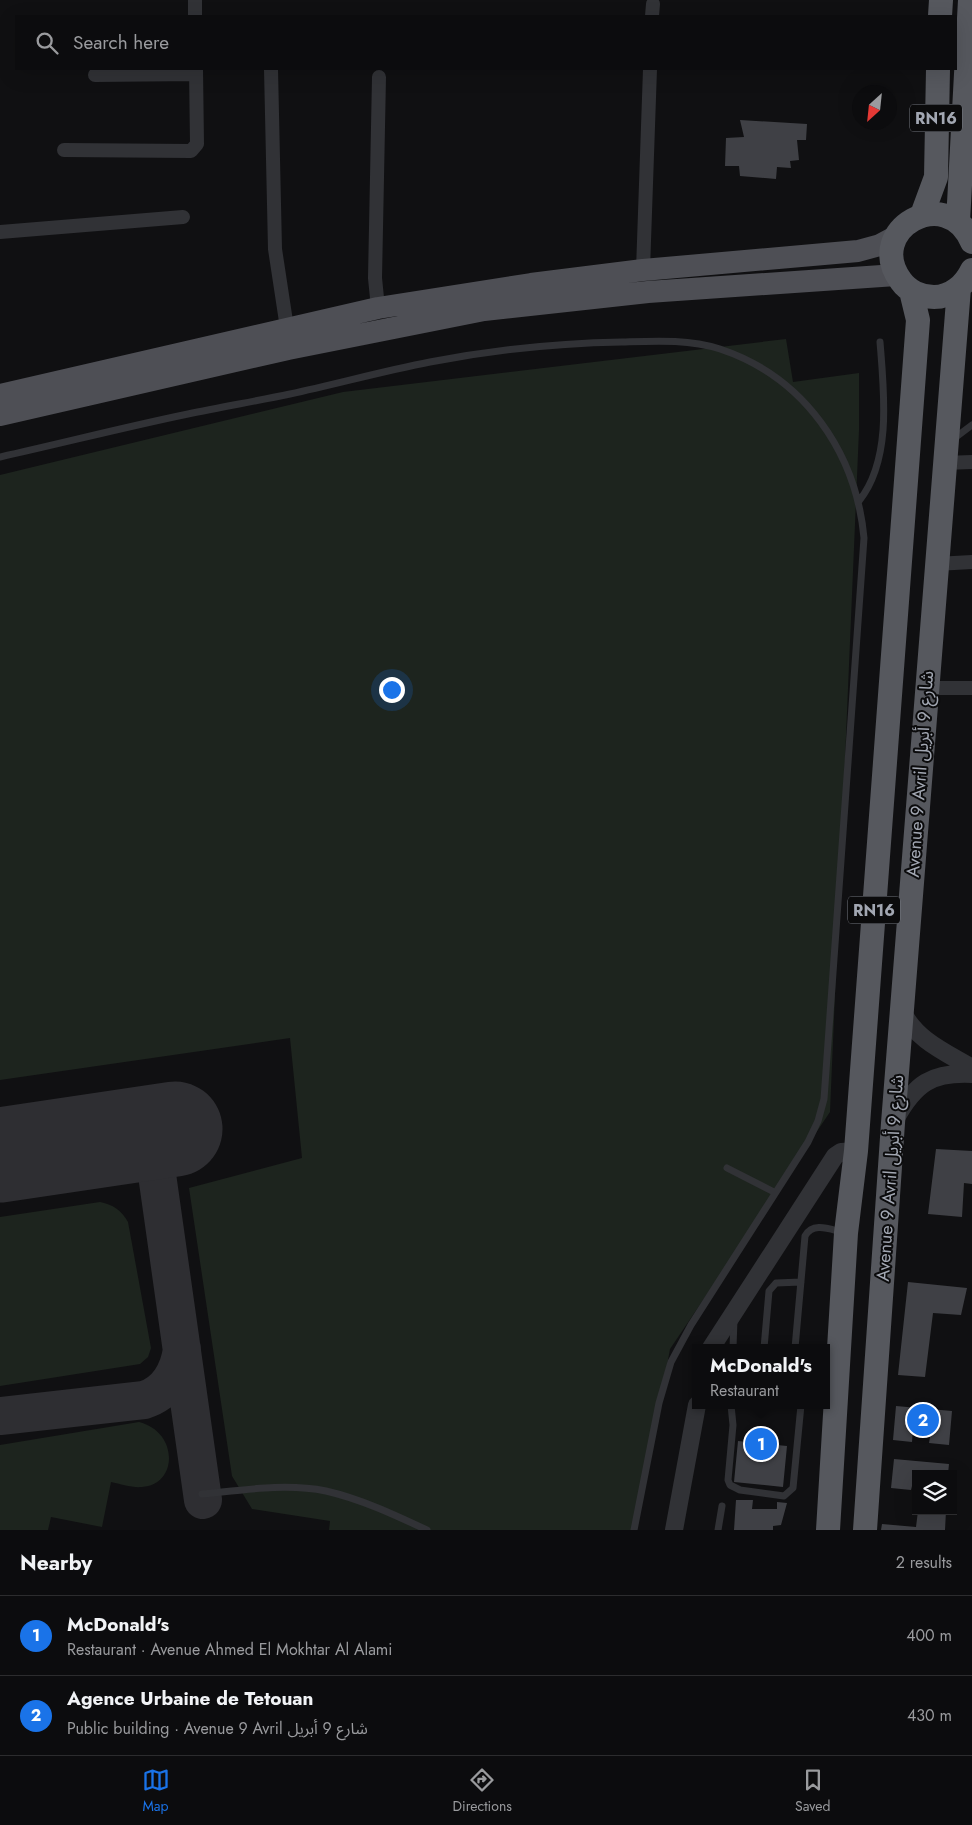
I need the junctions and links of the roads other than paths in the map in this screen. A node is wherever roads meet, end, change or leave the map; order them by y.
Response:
1 (195, 0) edge
2 (941, 0) edge
3 (970, 0) edge
4 (196, 15) edge
5 (940, 15) edge
6 (271, 70) edge
7 (650, 70) edge
8 (938, 70) edge
9 (196, 71) edge
10 (95, 76) dead end
11 (379, 77) dead end
12 (967, 134) edge
13 (64, 150) dead end
14 (922, 215) junction
15 (183, 217) dead end
16 (966, 229) edge
17 (0, 232) edge
18 (896, 237) junction
19 (643, 270) junction
20 (966, 279) edge
21 (904, 283) junction
22 (378, 308) junction
23 (287, 328) junction
24 (880, 342) dead end
25 (0, 395) edge
26 (0, 415) edge
27 (972, 425) edge
28 (945, 454) junction
29 (0, 457) edge
30 (972, 462) edge
31 (859, 501) junction
32 (972, 562) edge
33 (936, 564) junction
34 (926, 688) junction
35 (972, 688) edge
36 (902, 1011) junction
37 (972, 1068) edge
38 (972, 1074) edge
39 (893, 1123) junction
40 (856, 1152) junction
41 (727, 1168) dead end
42 (774, 1192) junction
43 (846, 1233) junction
44 (801, 1282) junction
45 (734, 1311) junction
46 (714, 1344) edge
47 (733, 1344) edge
48 (764, 1344) edge
49 (795, 1344) edge
50 (831, 1408) edge
51 (695, 1409) edge
52 (731, 1409) edge
53 (801, 1409) edge
54 (202, 1494) dead end
55 (722, 1506) dead end
56 (427, 1530) edge
57 (634, 1530) edge
58 (674, 1530) edge
59 (718, 1530) edge
60 (828, 1530) edge
61 (865, 1530) edge

1 - 4 street
2 - 5 highway
3 - 12 highway, RN16
6 - 23 street
7 - 19 street
8 - 14 highway, RN16
9 - 10 street
9 - 13 street
11 - 22 street
12 - 16 highway, RN16
14 - 16 highway, RN16
14 - 18 highway
15 - 17 street
18 - 19 main road
18 - 21 highway, RN16
19 - 22 main road
20 - 21 highway, RN16
20 - 28 highway, Avenue 9 Avril شارع 9 أبريل / RN16
21 - 26 main road
21 - 40 highway, Avenue 9 Avril شارع 9 أبريل / RN16
22 - 23 main road
23 - 25 main road
24 - 31 lane
27 - 28 lane
28 - 30 street
28 - 33 highway, Avenue 9 Avril شارع 9 أبريل / RN16
29 - 31 lane
31 - 42 lane
32 - 33 street
33 - 34 highway, Avenue 9 Avril شارع 9 أبريل / RN16
34 - 35 street
34 - 36 highway, Avenue 9 Avril شارع 9 أبريل / RN16
36 - 37 street
36 - 39 highway, Avenue 9 Avril شارع 9 أبريل / RN16
38 - 39 street
39 - 61 highway, Avenue 9 Avril شارع 9 أبريل / RN16
40 - 43 highway, Avenue 9 Avril شارع 9 أبريل / RN16
40 - 45 street
41 - 42 lane
42 - 57 lane
43 - 44 lane
43 - 50 highway, Avenue 9 Avril شارع 9 أبريل / RN16
44 - 48 lane
44 - 49 lane
45 - 46 street
45 - 47 lane
50 - 60 highway, Avenue 9 Avril شارع 9 أبريل / RN16
51 - 58 street
52 - 53 lane
54 - 56 lane
55 - 59 lane

